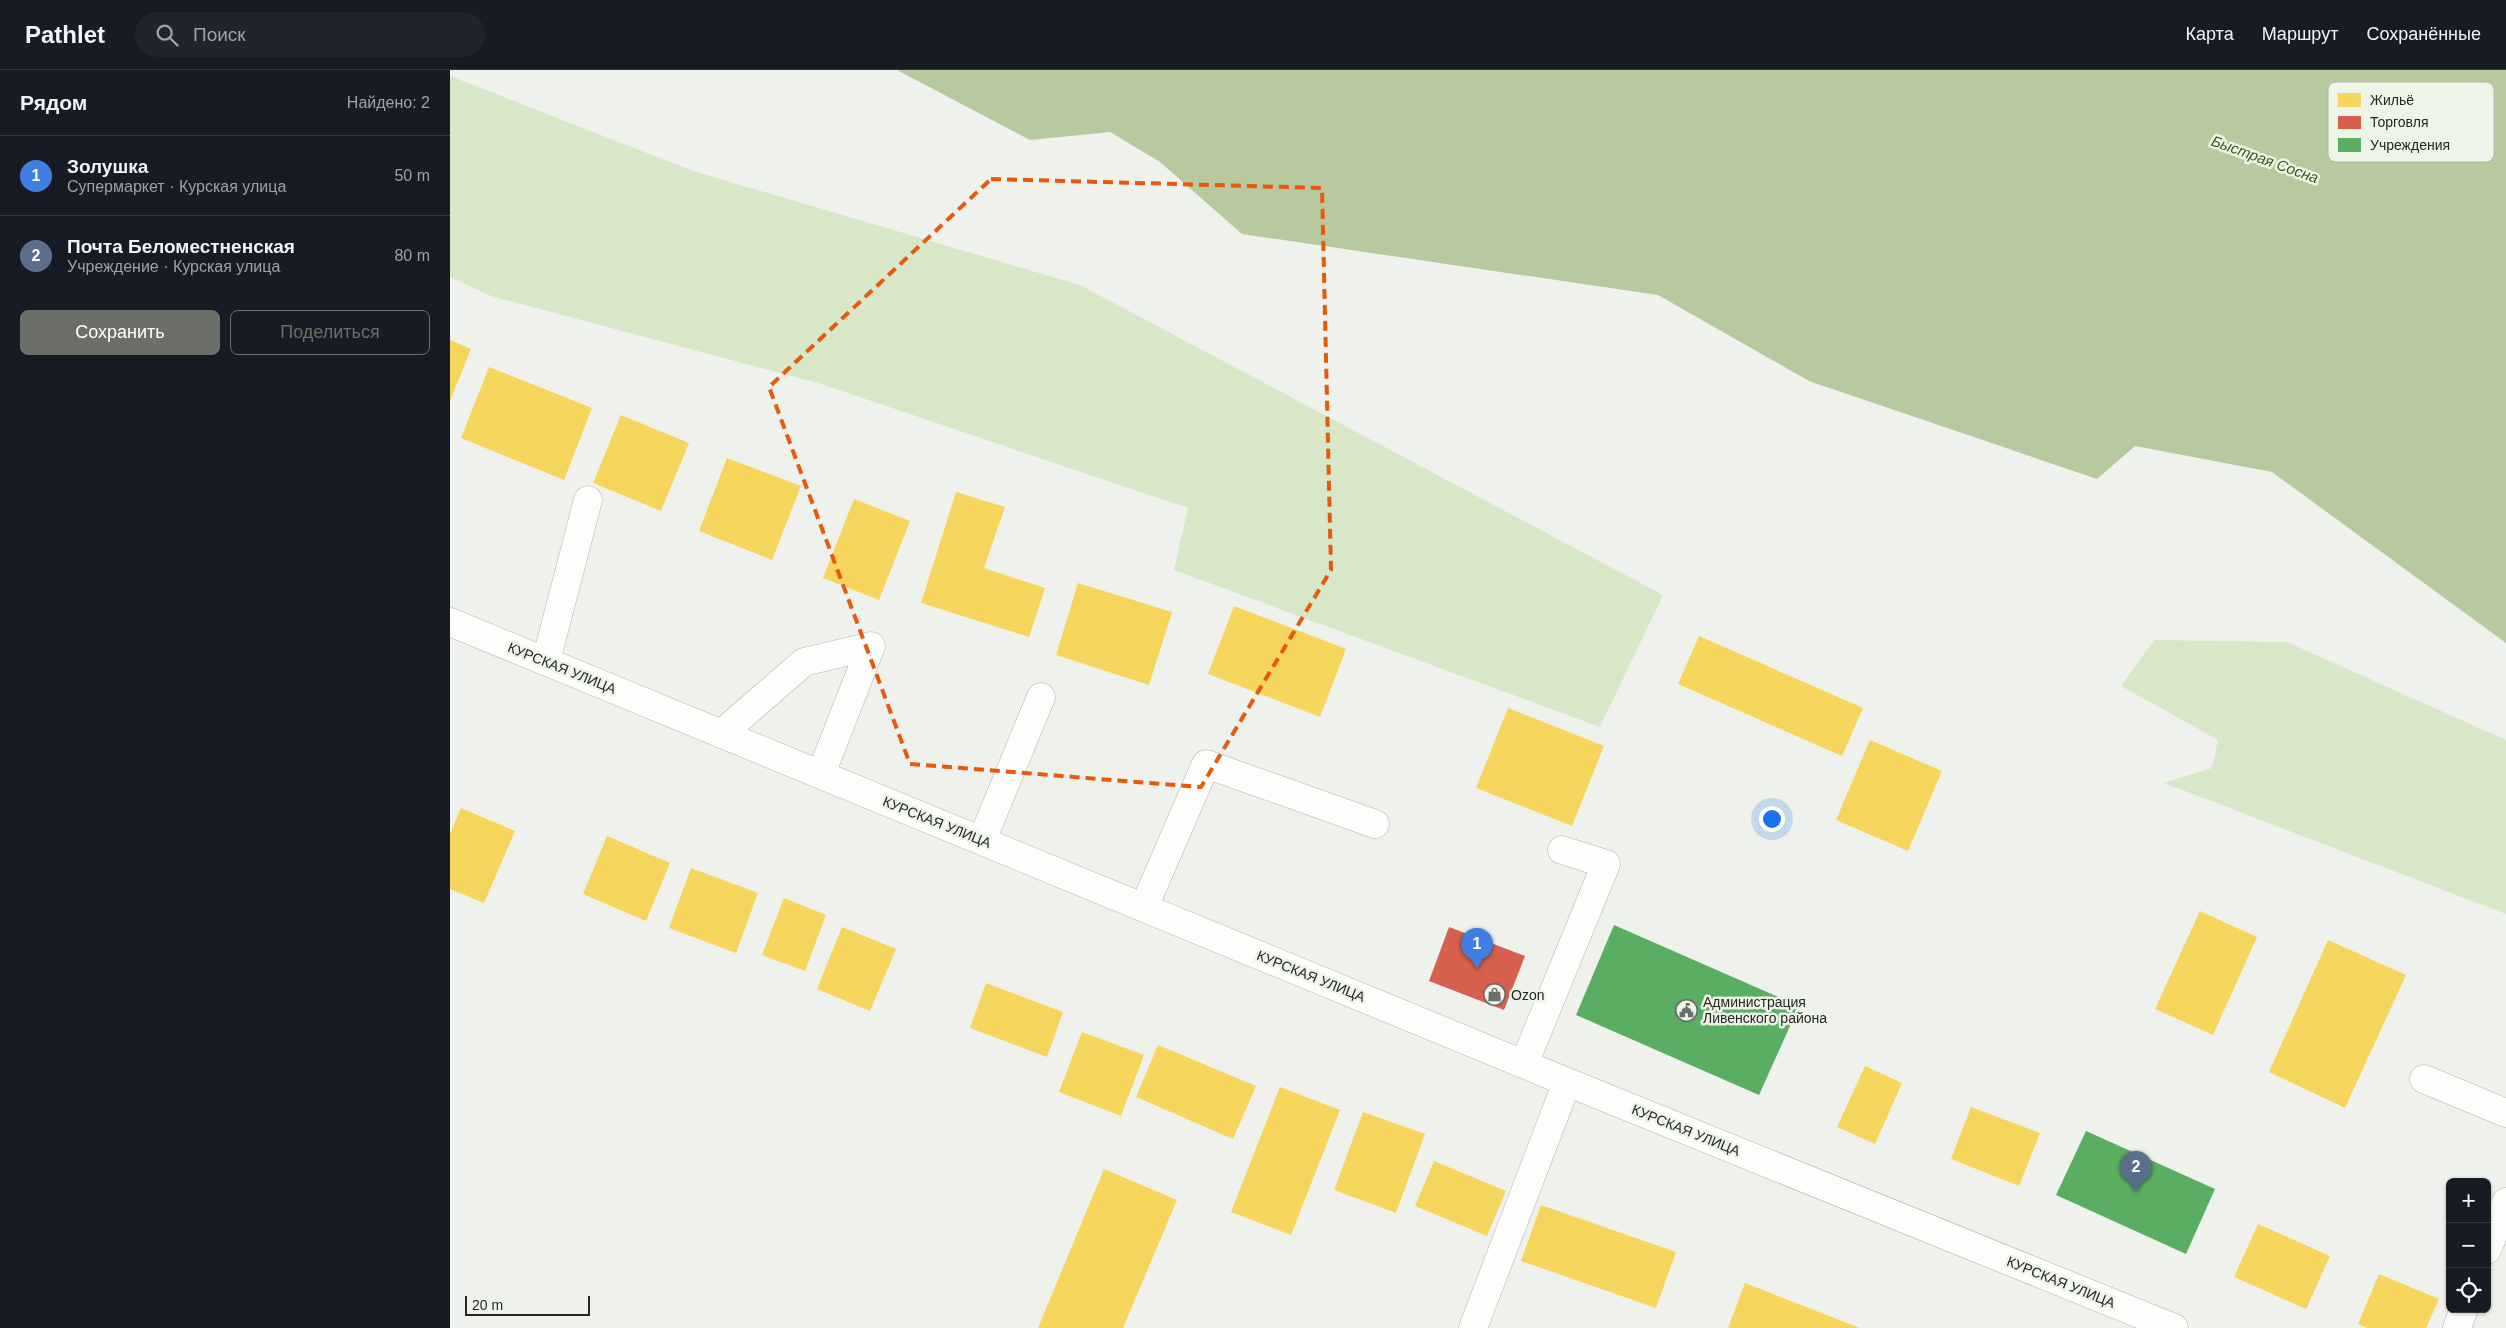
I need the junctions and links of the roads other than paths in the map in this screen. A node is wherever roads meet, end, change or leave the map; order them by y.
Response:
1 (588, 500) dead end
2 (450, 622) edge
3 (546, 661) junction
4 (1041, 697) dead end
5 (721, 734) junction
6 (821, 774) junction
7 (1375, 824) dead end
8 (982, 840) junction
9 (1562, 850) dead end
10 (1144, 908) junction
11 (1524, 1064) junction
12 (2424, 1078) dead end
13 (1567, 1082) junction
14 (2506, 1113) edge
15 (2506, 1202) edge
16 (2491, 1240) edge
17 (2463, 1313) edge
18 (1473, 1328) edge
19 (2174, 1328) edge
20 (2457, 1328) edge

1 - 3 street
2 - 3 street, КУРСКАЯ УЛИЦА
3 - 5 street, КУРСКАЯ УЛИЦА
4 - 8 street
5 - 6 street, КУРСКАЯ УЛИЦА
5 - 6 street
6 - 8 street, КУРСКАЯ УЛИЦА
7 - 10 street
8 - 10 street, КУРСКАЯ УЛИЦА
9 - 11 street
10 - 11 street, КУРСКАЯ УЛИЦА
11 - 13 street, КУРСКАЯ УЛИЦА
12 - 14 street
13 - 18 street
13 - 19 street, КУРСКАЯ УЛИЦА
15 - 16 street
17 - 20 street

